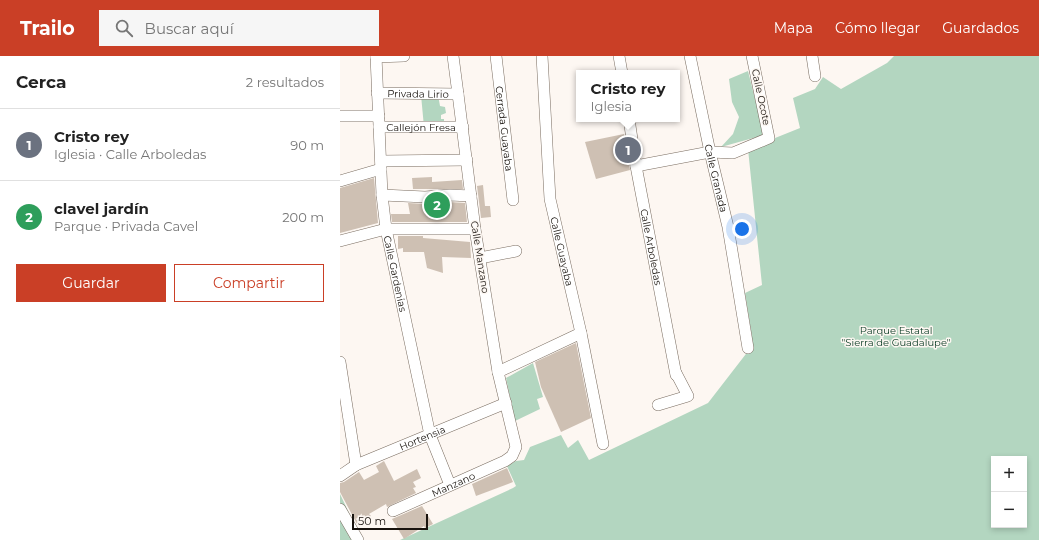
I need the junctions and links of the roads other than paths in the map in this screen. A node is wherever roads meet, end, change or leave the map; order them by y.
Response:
1 (404, 56) edge
2 (452, 56) edge
3 (496, 56) edge
4 (542, 56) edge
5 (619, 56) edge
6 (690, 56) edge
7 (752, 56) edge
8 (812, 56) edge
9 (376, 57) edge
10 (621, 70) edge
11 (816, 76) dead end
12 (378, 93) junction
13 (458, 94) junction
14 (340, 116) edge
15 (379, 122) junction
16 (629, 122) edge
17 (463, 127) junction
18 (710, 152) junction
19 (467, 160) junction
20 (381, 165) junction
21 (636, 166) junction
22 (340, 181) edge
23 (382, 195) junction
24 (471, 196) junction
25 (513, 200) dead end
26 (386, 229) junction
27 (475, 229) junction
28 (340, 241) edge
29 (516, 251) dead end
30 (480, 258) junction
31 (581, 333) junction
32 (748, 348) dead end
33 (340, 362) edge
34 (498, 372) junction
35 (506, 403) junction
36 (658, 405) dead end
37 (430, 435) junction
38 (603, 444) dead end
39 (512, 456) joint
40 (356, 465) junction
41 (340, 476) edge
42 (450, 485) junction
43 (340, 509) edge
44 (393, 511) dead end
45 (358, 540) edge

1 - 9 street
2 - 13 street, Calle Manzano
3 - 25 street, Cerrada Guayaba
4 - 31 street, Calle Guayaba
5 - 10 street
6 - 18 street, Calle Granada
7 - 18 street, Calle Ocote
8 - 11 street
9 - 12 street, Calle Gardenias
12 - 13 street, Privada Lirio
12 - 15 street, Calle Gardenias
13 - 17 street, Calle Manzano
14 - 15 street, Callejón Fresa
15 - 17 street, Callejón Fresa
15 - 20 street, Calle Gardenias
16 - 21 street, Calle Arboledas
17 - 19 street, Calle Manzano
18 - 21 street
18 - 32 street, Calle Granada
19 - 20 street
19 - 24 street, Calle Manzano
20 - 22 street
20 - 23 street, Calle Gardenias
21 - 36 street, Calle Arboledas
23 - 24 street
23 - 26 street, Calle Gardenias
24 - 27 street, Calle Manzano
26 - 27 street
26 - 28 street
26 - 37 street, Calle Gardenias
27 - 30 street, Calle Manzano
29 - 30 street
30 - 34 street, Calle Manzano
31 - 34 street
31 - 38 street, Calle Guayaba
33 - 40 street
34 - 35 street, Calle Manzano
35 - 37 street, Hortensia
35 - 39 street, Calle Manzano
37 - 40 street, Hortensia
37 - 42 street, Calle Gardenias
39 - 42 street, Manzano
40 - 41 street, Hortensia
42 - 44 street, Manzano
43 - 45 street

